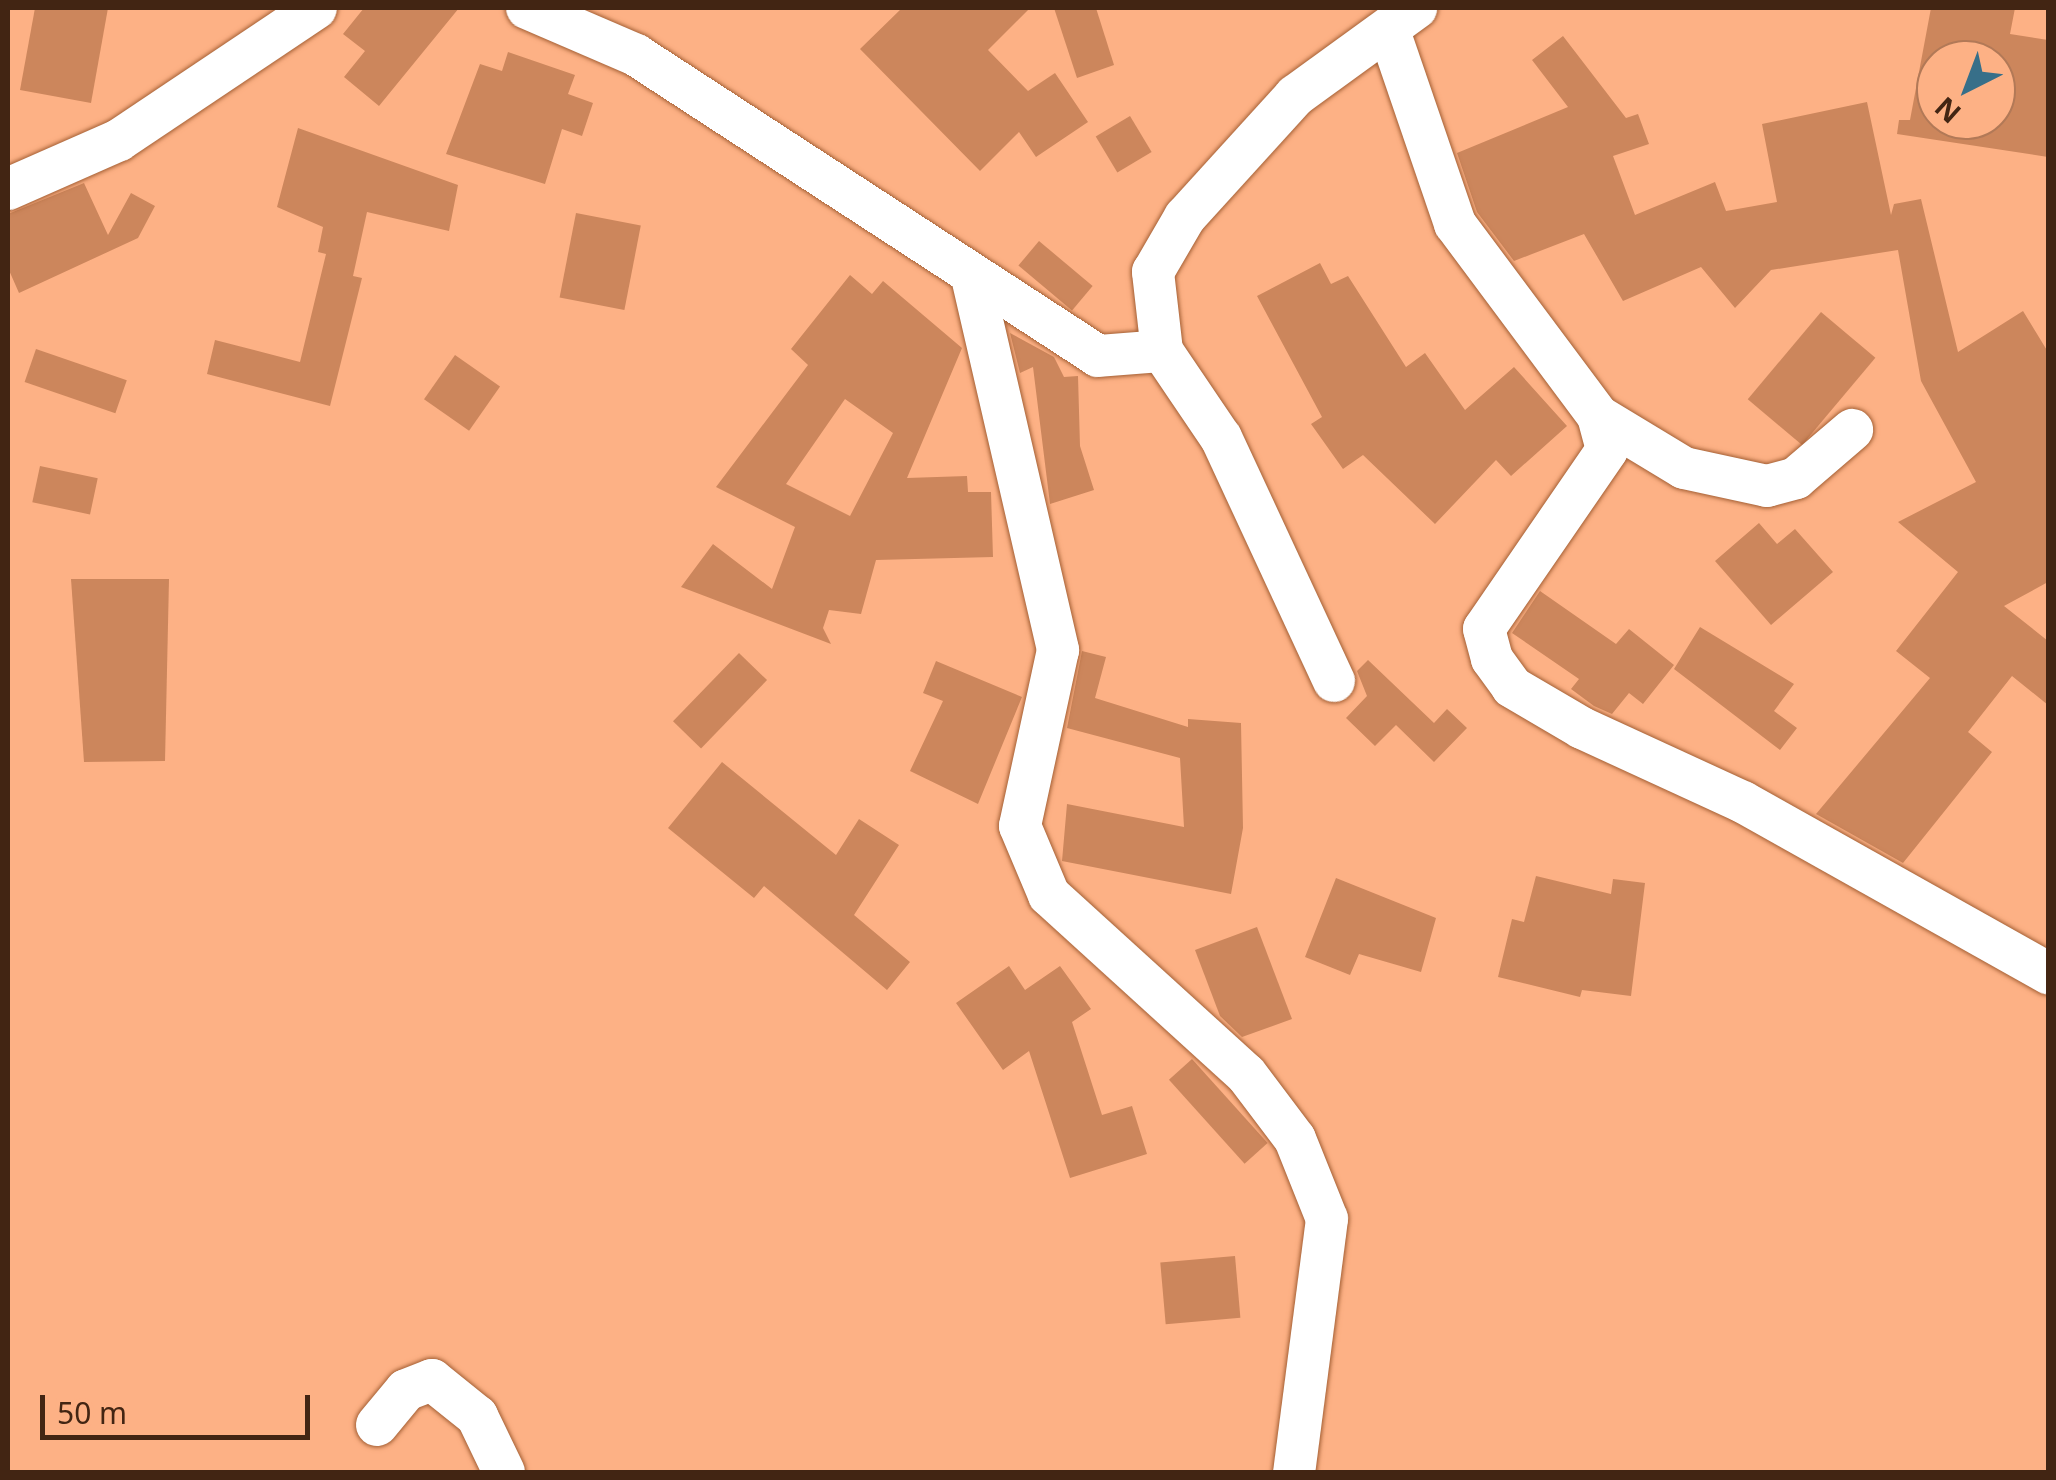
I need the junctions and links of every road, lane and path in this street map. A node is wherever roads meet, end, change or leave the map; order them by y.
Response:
1 (316, 8) edge
2 (527, 8) edge
3 (1402, 19) edge
4 (8, 189) edge
5 (972, 277) junction
6 (1162, 352) junction
7 (1598, 416) junction
8 (1852, 430) dead end
9 (1334, 680) dead end
10 (2048, 973) edge
11 (377, 1425) dead end
12 (504, 1472) edge
13 (1294, 1472) edge

1 - 4 street
2 - 5 street
3 - 6 street
3 - 7 street
5 - 6 street
5 - 13 street
6 - 9 street
7 - 8 street
7 - 10 street
11 - 12 street

